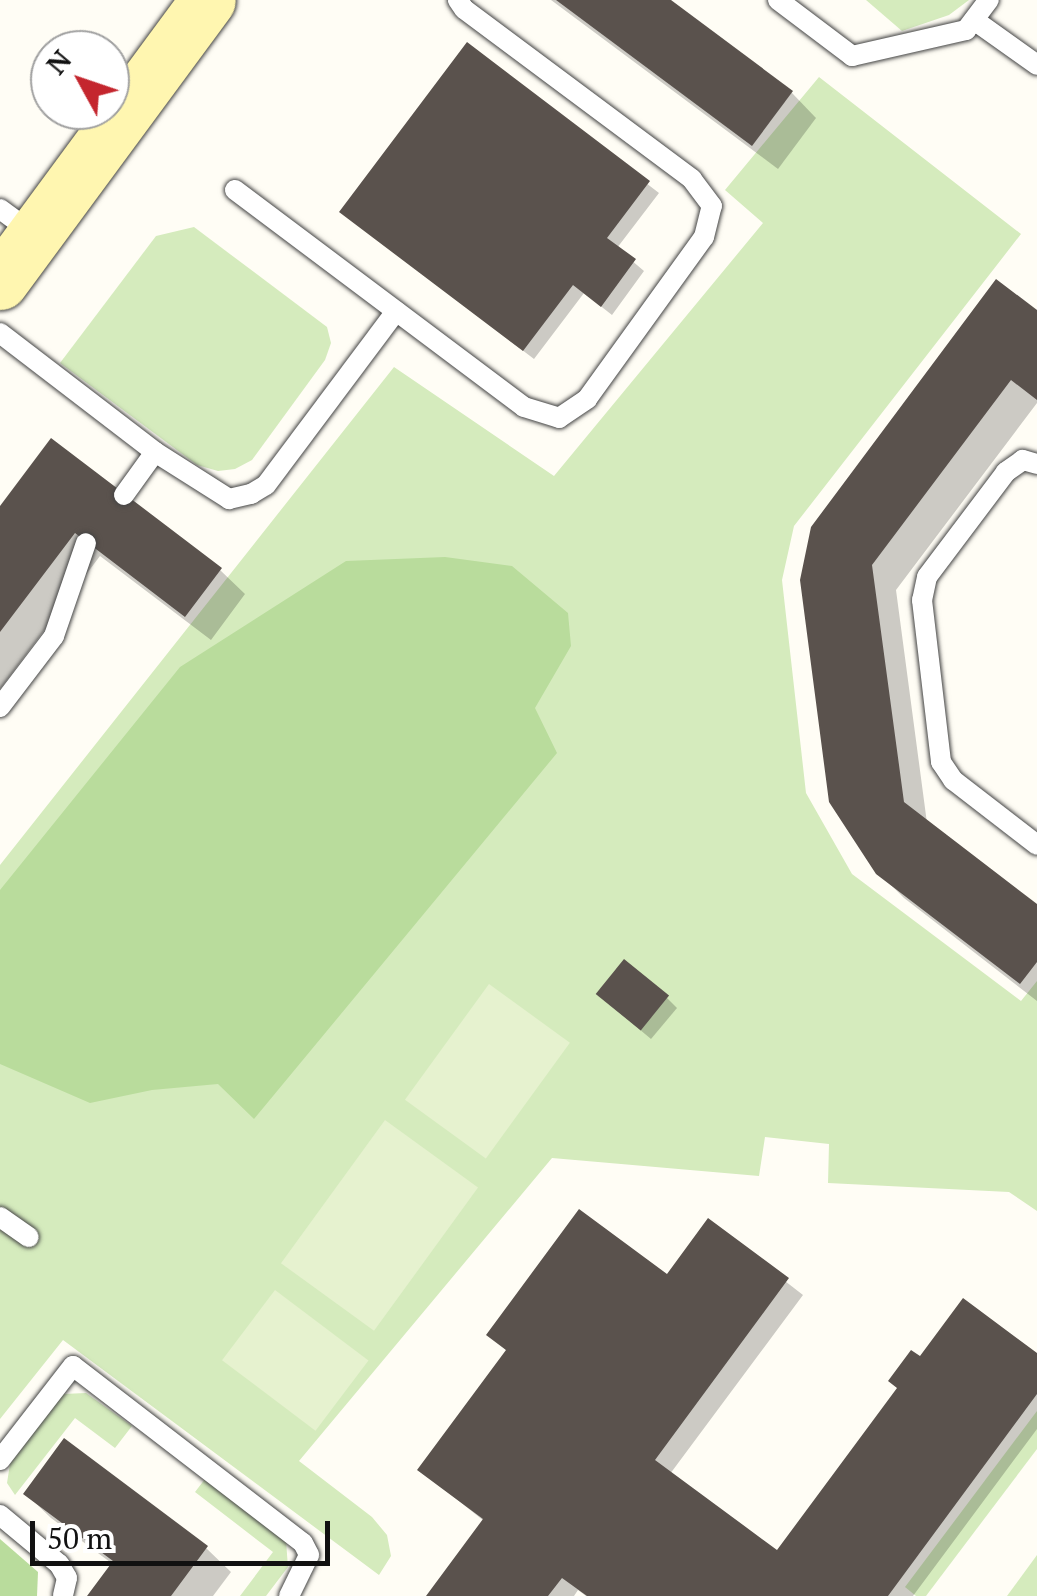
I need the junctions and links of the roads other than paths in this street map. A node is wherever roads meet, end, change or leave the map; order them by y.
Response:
1 (208, 0) edge
2 (458, 0) edge
3 (778, 0) edge
4 (989, 0) edge
5 (974, 20) junction
6 (1037, 64) edge
7 (235, 190) dead end
8 (18, 222) edge
9 (0, 282) edge
10 (396, 311) junction
11 (0, 332) edge
12 (155, 452) junction
13 (1037, 464) edge
14 (124, 494) dead end
15 (86, 543) dead end
16 (0, 707) edge
17 (1037, 846) edge
18 (0, 1217) edge
19 (29, 1237) dead end
20 (0, 1460) edge
21 (1, 1516) edge
22 (63, 1596) edge
23 (288, 1596) edge

1 - 8 street
2 - 10 lane
3 - 5 lane
4 - 5 lane
5 - 6 lane
7 - 10 lane
8 - 9 street
10 - 12 lane
11 - 12 lane
12 - 14 lane
13 - 17 lane
15 - 16 lane
18 - 19 lane
20 - 23 lane
21 - 22 lane

